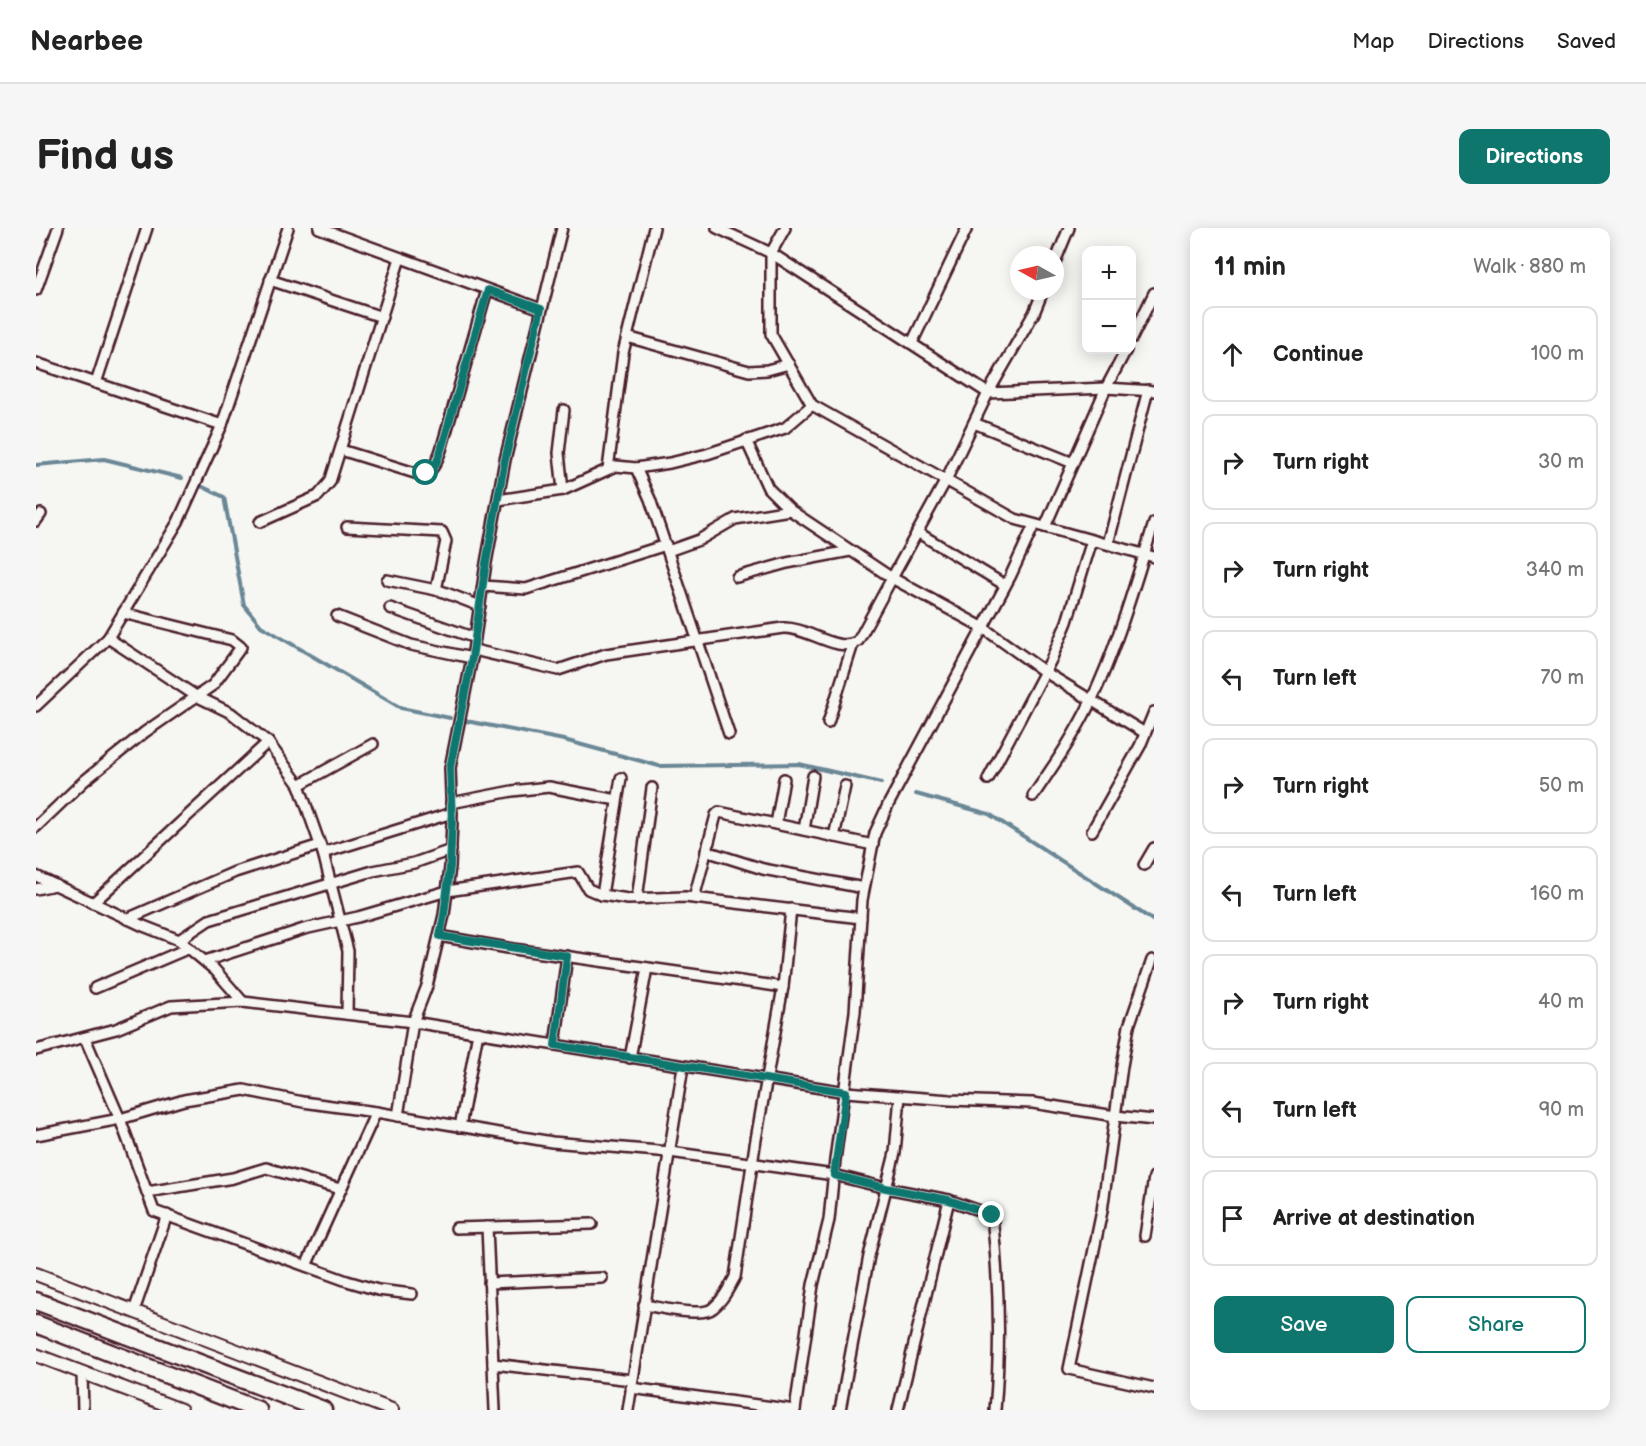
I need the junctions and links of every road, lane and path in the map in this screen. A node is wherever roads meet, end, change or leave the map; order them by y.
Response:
1 (58, 228) edge
2 (147, 228) edge
3 (288, 228) edge
4 (318, 228) edge
5 (562, 228) edge
6 (654, 228) edge
7 (717, 228) edge
8 (785, 228) edge
9 (967, 228) edge
10 (1069, 228) edge
11 (1062, 246) edge
12 (771, 253) junction
13 (400, 258) junction
14 (270, 280) junction
15 (36, 290) edge
16 (488, 290) junction
17 (1154, 293) edge
18 (1039, 300) edge
19 (541, 309) junction
20 (382, 317) junction
21 (1136, 328) edge
22 (627, 337) junction
23 (912, 343) junction
24 (1124, 354) edge
25 (36, 363) edge
26 (789, 364) junction
27 (96, 383) junction
28 (1106, 388) junction
29 (1151, 390) edge
30 (988, 393) junction
31 (812, 405) junction
32 (564, 410) dead end
33 (974, 423) junction
34 (222, 424) junction
35 (746, 440) junction
36 (341, 450) junction
37 (1073, 463) junction
38 (636, 468) junction
39 (608, 469) junction
40 (946, 480) junction
41 (563, 490) junction
42 (498, 500) junction
43 (790, 510) junction
44 (260, 522) dead end
45 (1154, 523) edge
46 (1034, 525) junction
47 (347, 527) dead end
48 (1045, 528) junction
49 (917, 532) junction
50 (1092, 540) junction
51 (1108, 544) junction
52 (667, 548) junction
53 (850, 551) junction
54 (1149, 555) edge
55 (737, 577) dead end
56 (892, 578) junction
57 (387, 580) dead end
58 (1005, 585) junction
59 (483, 586) junction
60 (436, 590) junction
61 (480, 606) junction
62 (390, 608) dead end
63 (123, 613) junction
64 (337, 615) dead end
65 (982, 627) junction
66 (108, 638) junction
67 (475, 638) junction
68 (697, 639) junction
69 (853, 644) junction
70 (473, 654) junction
71 (1045, 672) junction
72 (196, 696) junction
73 (1091, 700) junction
74 (36, 706) edge
75 (1154, 712) edge
76 (828, 723) dead end
77 (1145, 733) junction
78 (729, 734) dead end
79 (268, 742) junction
80 (373, 744) dead end
81 (813, 776) dead end
82 (621, 778) dead end
83 (784, 779) dead end
84 (988, 779) dead end
85 (299, 785) junction
86 (845, 786) dead end
87 (652, 788) dead end
88 (1033, 796) dead end
89 (617, 800) junction
90 (452, 808) junction
91 (776, 824) junction
92 (36, 827) edge
93 (804, 830) junction
94 (1092, 831) dead end
95 (834, 837) junction
96 (873, 845) junction
97 (1154, 848) edge
98 (322, 849) junction
99 (451, 850) junction
100 (706, 851) junction
101 (1144, 866) dead end
102 (36, 876) edge
103 (331, 884) junction
104 (55, 885) junction
105 (864, 888) junction
106 (36, 889) edge
107 (447, 891) junction
108 (602, 895) junction
109 (694, 898) junction
110 (637, 899) junction
111 (93, 903) junction
112 (791, 909) junction
113 (861, 918) junction
114 (127, 919) junction
115 (340, 921) junction
116 (440, 936) junction
117 (179, 940) junction
118 (189, 948) junction
119 (567, 956) junction
120 (1152, 960) dead end
121 (205, 961) junction
122 (647, 968) junction
123 (783, 987) junction
124 (95, 988) dead end
125 (243, 1002) junction
126 (347, 1014) junction
127 (413, 1022) junction
128 (478, 1032) junction
129 (85, 1038) junction
130 (555, 1045) junction
131 (36, 1050) edge
132 (630, 1058) junction
133 (683, 1067) junction
134 (768, 1080) junction
135 (846, 1092) junction
136 (900, 1096) junction
137 (376, 1112) junction
138 (398, 1116) junction
139 (1115, 1116) junction
140 (120, 1119) junction
141 (1154, 1120) edge
142 (460, 1126) junction
143 (36, 1135) edge
144 (669, 1152) junction
145 (752, 1162) junction
146 (834, 1175) junction
147 (1154, 1177) edge
148 (886, 1188) junction
149 (340, 1189) junction
150 (147, 1192) junction
151 (949, 1200) junction
152 (166, 1215) junction
153 (592, 1224) dead end
154 (487, 1227) junction
155 (456, 1228) dead end
156 (1145, 1236) dead end
157 (306, 1266) junction
158 (36, 1274) edge
159 (602, 1278) dead end
160 (489, 1283) junction
161 (412, 1294) dead end
162 (36, 1301) edge
163 (644, 1305) junction
164 (134, 1311) junction
165 (36, 1324) edge
166 (36, 1355) edge
167 (493, 1364) junction
168 (82, 1372) junction
169 (632, 1384) junction
170 (1154, 1388) edge
171 (251, 1407) edge
172 (83, 1410) edge
173 (181, 1410) edge
174 (323, 1410) edge
175 (392, 1410) edge
176 (495, 1410) edge
177 (628, 1410) edge
178 (795, 1410) edge
179 (840, 1410) edge
180 (898, 1410) edge
181 (995, 1410) edge

1 - 15 street
2 - 27 street
3 - 14 street
4 - 13 street
5 - 19 street
6 - 22 street
7 - 12 street
8 - 12 street
9 - 23 street
10 - 11 street
12 - 23 street
12 - 26 street
13 - 16 street
13 - 20 street
14 - 20 street
14 - 34 street
16 - 19 street
16 - 36 street
17 - 21 street
18 - 30 street
19 - 42 street
20 - 36 street
22 - 26 street
22 - 39 street
23 - 30 street
24 - 28 street
25 - 27 street
26 - 31 street
27 - 34 street
28 - 29 street
28 - 30 street
28 - 37 street
29 - 51 street
30 - 33 street
31 - 35 street
31 - 40 street
32 - 41 street
33 - 37 street
33 - 40 street
34 - 63 street
35 - 38 street
35 - 43 street
36 - 44 street
37 - 48 street
38 - 39 street
38 - 52 street
39 - 41 street
40 - 46 street
40 - 49 street
41 - 42 street
42 - 59 street
43 - 52 street
43 - 53 street
45 - 54 street
46 - 48 street
46 - 58 street
47 - 60 street
48 - 50 street
49 - 56 street
49 - 58 street
50 - 51 street
50 - 71 street
51 - 54 street
52 - 59 street
52 - 68 street
53 - 55 street
53 - 56 street
54 - 73 street
56 - 65 street
56 - 69 street
57 - 60 street
58 - 65 street
59 - 61 street
60 - 61 street
61 - 67 street
62 - 67 street
63 - 66 street
63 - 72 street
64 - 70 street
65 - 71 street
65 - 96 street
66 - 72 street
66 - 74 street
67 - 70 street
68 - 69 street
68 - 70 street
68 - 78 street
69 - 76 street
70 - 90 street
71 - 73 street
71 - 84 street
72 - 79 street
72 - 92 street
73 - 77 street
73 - 88 street
75 - 77 street
77 - 94 street
79 - 85 street
79 - 111 street
80 - 85 street
81 - 93 street
82 - 89 street
83 - 91 street
85 - 98 street
86 - 95 street
87 - 110 street
89 - 90 street
89 - 108 street
90 - 98 street
90 - 99 street
91 - 93 street
91 - 100 street
93 - 95 street
95 - 96 street
96 - 105 street
97 - 101 street
98 - 103 street
98 - 114 street
99 - 103 street
99 - 107 street
100 - 105 street
100 - 109 street
102 - 104 street
103 - 115 street
103 - 117 street
104 - 106 street
104 - 111 street
105 - 113 street
107 - 108 street
107 - 115 street
107 - 116 street
108 - 110 street
109 - 110 street
109 - 112 street
111 - 114 street
112 - 113 street
112 - 123 street
113 - 135 street
114 - 117 street
115 - 121 street
115 - 126 street
116 - 119 street
116 - 127 street
117 - 118 street
118 - 121 street
118 - 124 street
119 - 122 street
119 - 130 street
120 - 139 street
121 - 125 street
122 - 123 street
122 - 132 street
123 - 134 street
125 - 126 street
125 - 129 street
126 - 127 street
127 - 128 street
127 - 138 street
128 - 130 street
128 - 142 street
129 - 131 street
129 - 140 street
130 - 132 street
132 - 133 street
133 - 134 street
133 - 144 street
134 - 135 street
134 - 145 street
135 - 136 street
135 - 146 street
136 - 139 street
136 - 148 street
137 - 138 street
137 - 140 street
137 - 149 street
138 - 142 street
139 - 141 street
139 - 170 street
140 - 143 street
140 - 150 street
142 - 144 street
144 - 145 street
144 - 163 street
145 - 146 street
145 - 163 street
146 - 148 street
146 - 178 street
147 - 156 street
148 - 151 street
148 - 179 street
149 - 150 street
149 - 157 street
150 - 152 street
151 - 180 street
151 - 181 street
152 - 157 street
152 - 164 street
153 - 154 street
154 - 155 street
154 - 160 street
157 - 161 street
158 - 164 street
159 - 160 street
160 - 167 street
162 - 174 highway
163 - 169 street
164 - 175 street
165 - 171 highway
166 - 168 street
167 - 169 street
167 - 176 street
168 - 172 street
168 - 173 street
169 - 177 street
169 - 178 street

